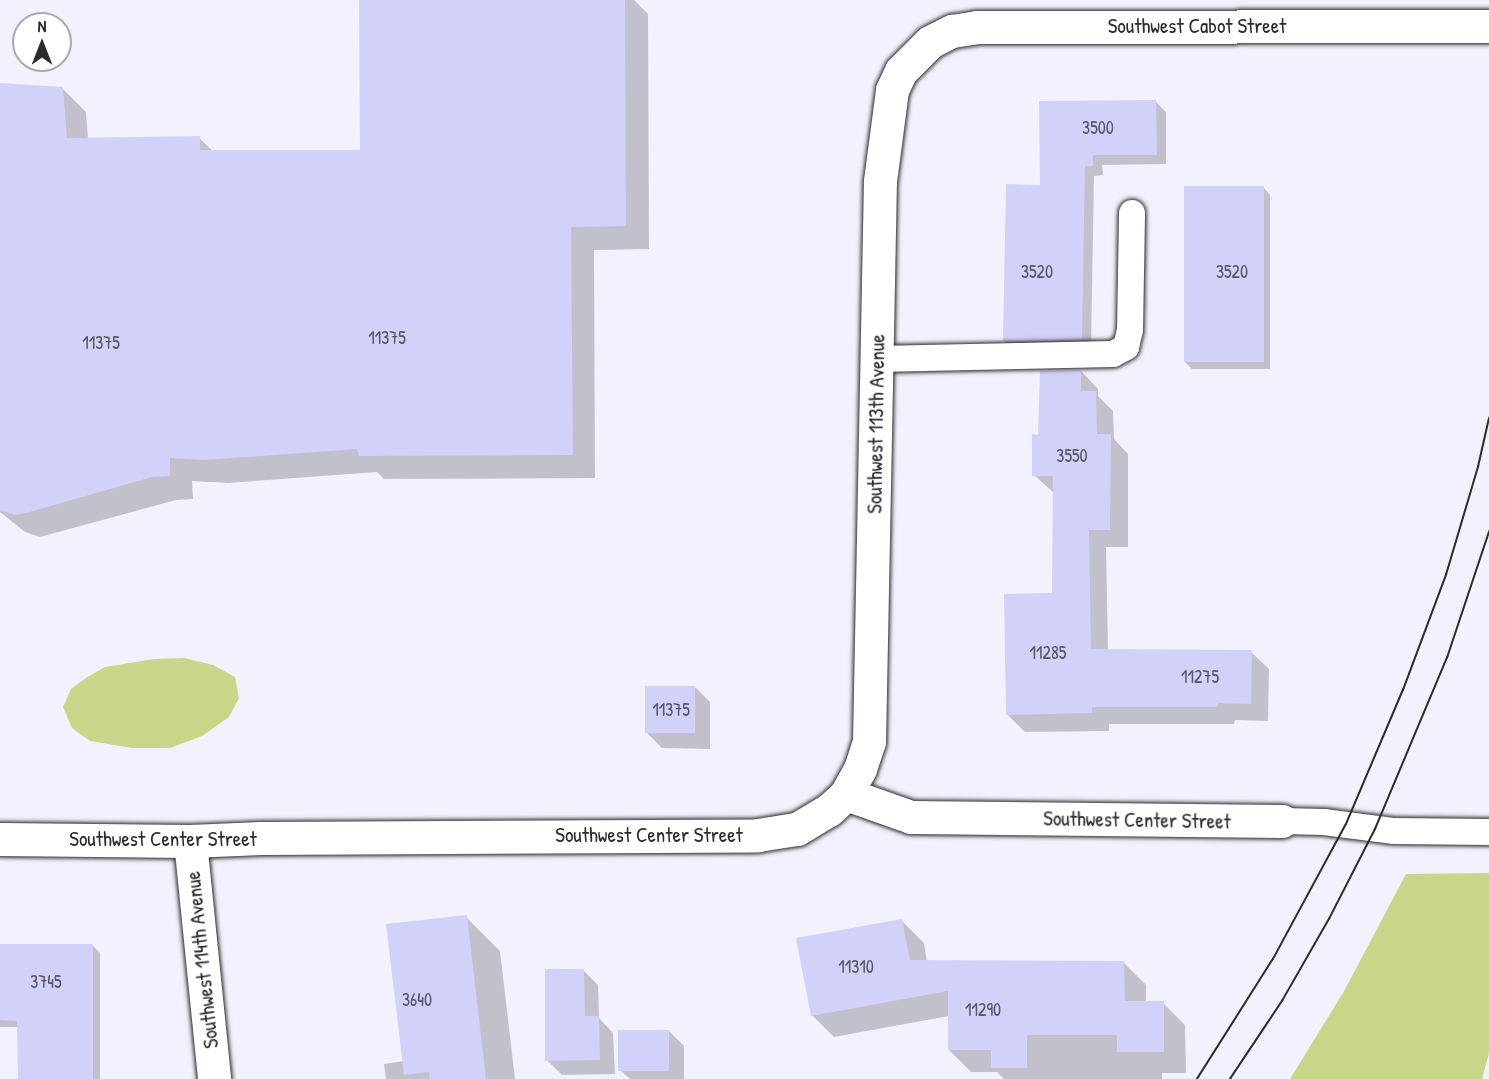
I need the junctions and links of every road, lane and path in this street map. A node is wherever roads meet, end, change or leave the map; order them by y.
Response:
1 (1489, 26) edge
2 (914, 57) joint
3 (1132, 213) dead end
4 (877, 358) junction
5 (846, 794) junction
6 (1282, 821) joint
7 (1489, 832) edge
8 (0, 839) edge
9 (190, 841) junction
10 (214, 1079) edge

1 - 2 street, Southwest Cabot Street
2 - 4 street, Southwest 113th Avenue
3 - 4 lane
4 - 5 street, Southwest 113th Avenue
5 - 6 street, Southwest Center Street
5 - 9 street, Southwest Center Street
6 - 7 lane
8 - 9 street, Southwest Center Street
9 - 10 street, Southwest 114th Avenue

